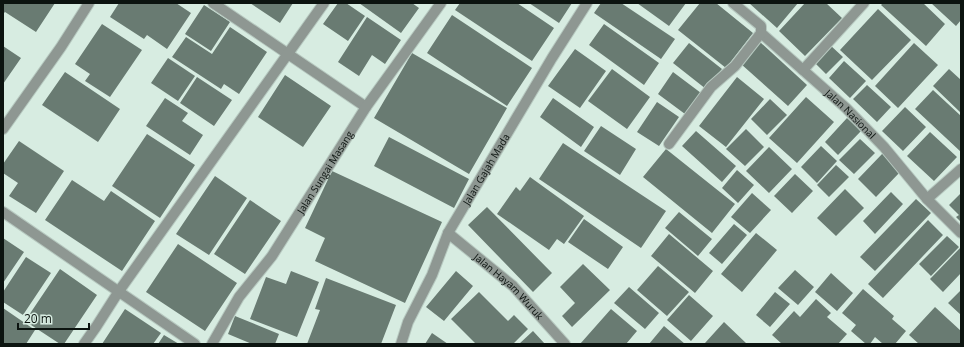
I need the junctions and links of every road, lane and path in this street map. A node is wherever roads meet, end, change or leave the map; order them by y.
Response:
1 (89, 3) edge
2 (213, 3) edge
3 (324, 3) edge
4 (441, 3) edge
5 (587, 3) edge
6 (733, 3) edge
7 (864, 3) edge
8 (761, 33) junction
9 (289, 53) junction
10 (803, 70) junction
11 (366, 107) junction
12 (3, 129) edge
13 (670, 144) dead end
14 (961, 169) edge
15 (927, 200) junction
16 (3, 212) edge
17 (448, 233) junction
18 (961, 234) edge
19 (119, 291) junction
20 (84, 344) edge
21 (195, 344) edge
22 (212, 344) edge
23 (401, 344) edge
24 (565, 344) edge

1 - 12 street
2 - 9 street
3 - 9 street
4 - 11 street, Jalan Sungai Masang
5 - 17 street, Jalan Gajah Mada
6 - 8 street, Jalan Nasional
7 - 10 street
8 - 10 street, Jalan Nasional
8 - 13 street
9 - 11 street
9 - 19 street
10 - 15 street, Jalan Nasional
11 - 22 street, Jalan Sungai Masang
14 - 15 street
15 - 18 street, Jalan Nasional
16 - 19 street
17 - 23 street, Jalan Gajah Mada
17 - 24 street, Jalan Hayam Wuruk
19 - 20 street
19 - 21 street

